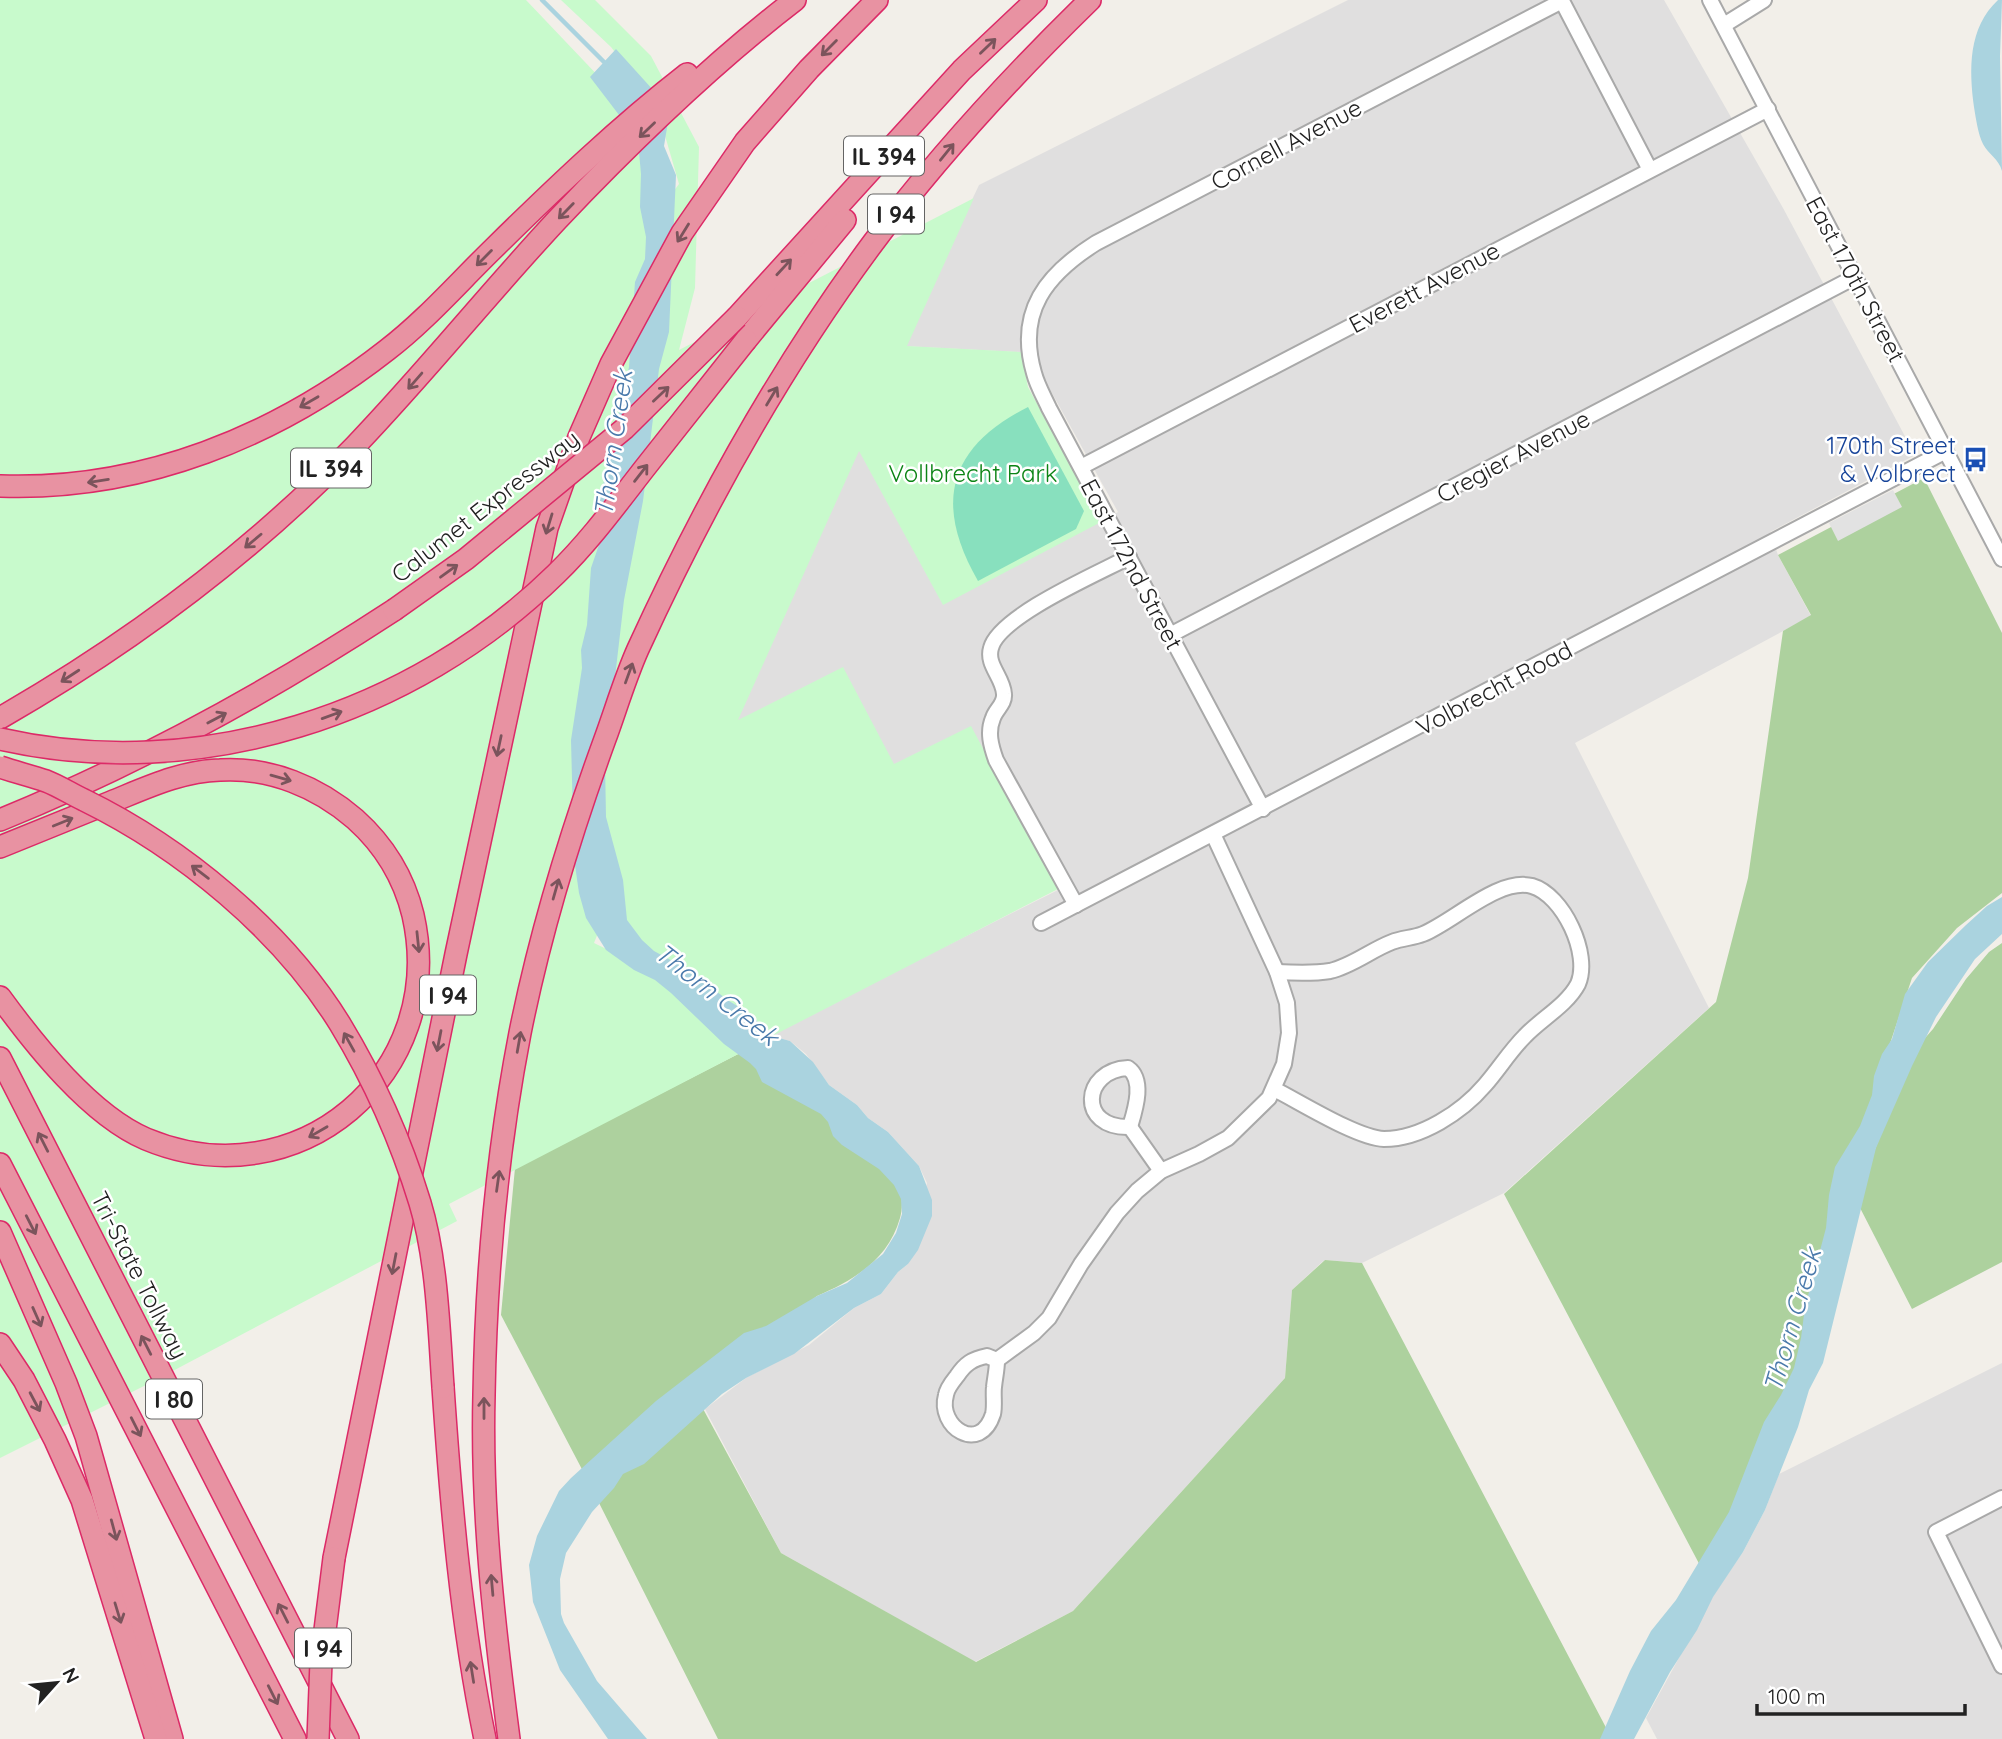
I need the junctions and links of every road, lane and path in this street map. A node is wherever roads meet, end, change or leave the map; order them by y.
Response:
1 (793, 0) edge
2 (877, 0) edge
3 (1036, 0) edge
4 (1090, 0) edge
5 (1710, 0) edge
6 (1765, 0) edge
7 (1562, 1) edge
8 (1724, 25) junction
9 (962, 70) junction
10 (1768, 108) junction
11 (609, 152) junction
12 (1650, 168) junction
13 (1855, 277) junction
14 (1033, 312) joint
15 (1946, 451) junction
16 (1081, 467) junction
17 (0, 486) edge
18 (1129, 557) junction
19 (2002, 559) edge
20 (1170, 635) junction
21 (0, 718) edge
22 (0, 739) edge
23 (0, 767) edge
24 (1263, 809) junction
25 (0, 820) edge
26 (1213, 834) junction
27 (0, 847) edge
28 (1076, 905) junction
29 (1041, 923) dead end
30 (1277, 972) junction
31 (0, 997) edge
32 (0, 1058) edge
33 (1274, 1089) junction
34 (1130, 1127) dead end
35 (0, 1164) edge
36 (1161, 1171) junction
37 (0, 1231) edge
38 (0, 1344) edge
39 (997, 1360) junction
40 (2002, 1498) edge
41 (299, 1643) junction
42 (2002, 1666) edge
43 (156, 1739) edge
44 (172, 1739) edge
45 (295, 1739) edge
46 (318, 1739) edge
47 (348, 1739) edge
48 (359, 1739) edge
49 (485, 1739) edge
50 (509, 1739) edge

1 -> 11 highway
2 -> 46 highway, I 94, bridge
9 -> 3 highway, Calumet Expressway / IL 394
50 -> 4 highway, I 94
5 - 8 street, East 170th Street
6 - 8 street
7 - 12 street
7 - 14 street, Cornell Avenue
8 - 10 street, East 170th Street
22 -> 9 highway, bridge
25 -> 9 highway, Calumet Expressway / IL 394, bridge
10 - 12 street, Everett Avenue
10 - 13 street, East 170th Street
11 -> 17 highway
11 -> 21 highway, IL 394
12 - 16 street, Everett Avenue
13 - 15 street, East 170th Street
13 - 20 street, Cregier Avenue
14 - 16 street, East 172nd Street
15 - 19 street, East 170th Street
15 - 24 street, Volbrecht Road
16 - 18 street, East 172nd Street
18 - 20 street, East 172nd Street
18 - 28 street
20 - 24 street, East 172nd Street
49 -> 23 highway, bridge
24 - 26 street, Volbrecht Road
26 - 28 street, Volbrecht Road
26 - 30 street
27 -> 31 highway
28 - 29 street, Volbrecht Road
30 - 33 street
30 - 33 street
41 -> 32 highway, Tri-State Tollway / I 80
33 - 36 street
34 - 36 street
35 -> 45 highway, I 80
36 - 39 street
37 -> 44 highway
38 -> 43 highway
39 - 39 street
40 - 42 street
41 - 47 highway, Tri-State Tollway / I 80
41 - 48 highway

